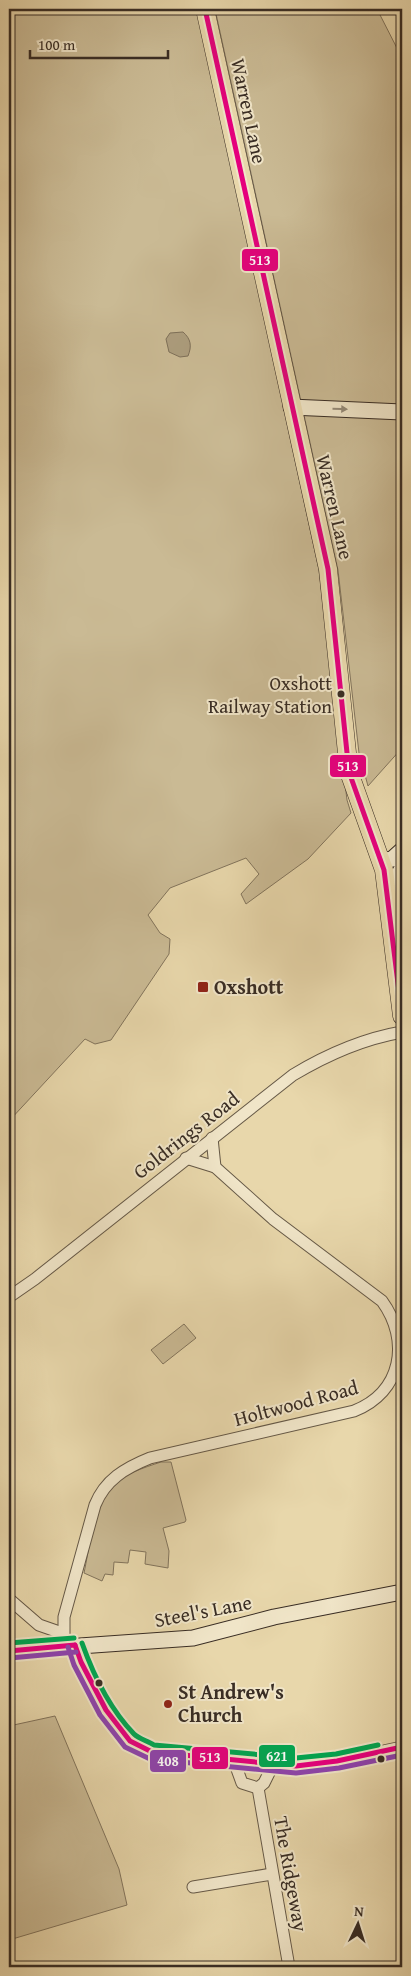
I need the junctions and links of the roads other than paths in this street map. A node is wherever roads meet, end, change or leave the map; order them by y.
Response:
1 (205, 9) edge
2 (291, 406) junction
3 (402, 412) edge
4 (402, 850) edge
5 (381, 861) junction
6 (402, 868) edge
7 (388, 894) junction
8 (402, 1016) edge
9 (402, 1032) edge
10 (212, 1138) junction
11 (186, 1158) junction
12 (215, 1167) junction
13 (9, 1297) edge
14 (402, 1592) edge
15 (9, 1600) edge
16 (67, 1641) junction
17 (9, 1651) edge
18 (402, 1747) edge
19 (234, 1762) junction
20 (273, 1765) junction
21 (258, 1788) junction
22 (272, 1874) junction
23 (192, 1887) dead end
24 (288, 1967) edge

1 - 2 main road, Warren Lane
2 -> 3 street
2 - 5 main road, Warren Lane
4 - 5 street
5 - 7 main road, Warren Lane
6 - 7 street
7 - 8 main road, Warren Lane
9 - 10 street, Goldrings Road
10 - 11 street, Goldrings Road
10 - 12 street
11 - 12 street, Holtwood Road
11 - 13 street, Goldrings Road
12 - 16 street, Holtwood Road
14 - 16 street, Steel's Lane
15 - 16 street
16 - 17 street, Steel's Lane
16 - 19 street
18 - 20 street
19 - 20 street
19 - 21 street
20 - 21 street
21 - 22 street, The Ridgeway
22 - 23 street
22 - 24 street, The Ridgeway

